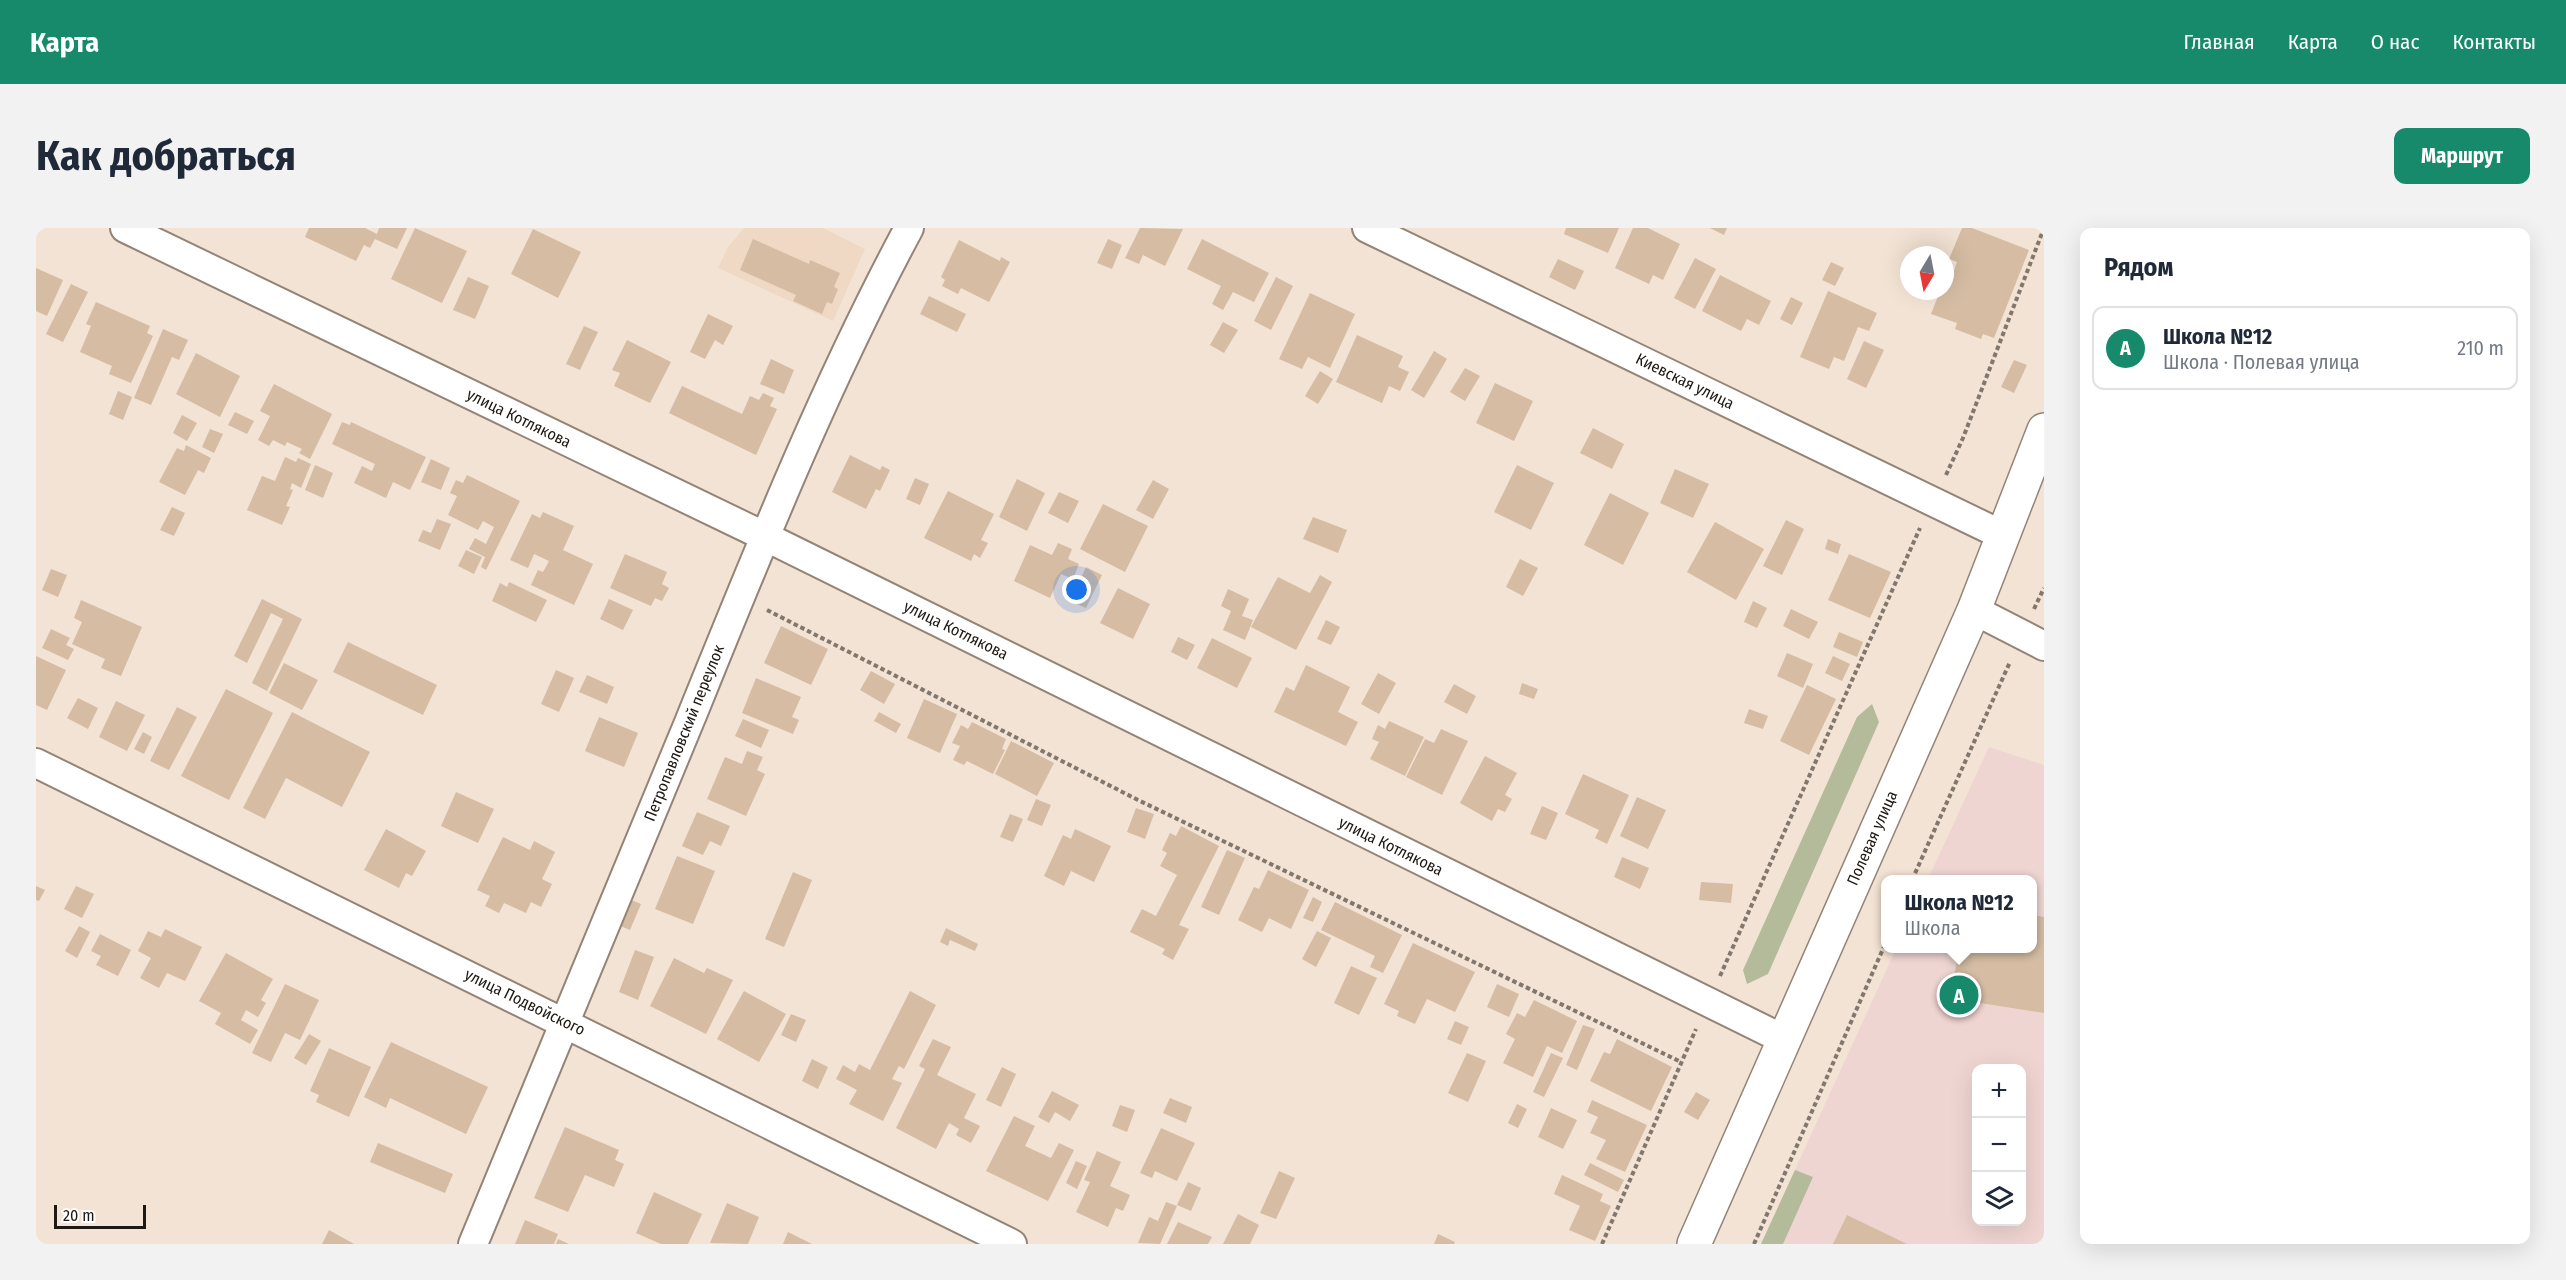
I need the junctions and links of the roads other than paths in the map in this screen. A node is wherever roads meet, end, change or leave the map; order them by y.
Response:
1 (125, 228) edge
2 (909, 228) edge
3 (1367, 228) edge
4 (2044, 430) edge
5 (2002, 535) junction
6 (764, 536) junction
7 (1974, 610) junction
8 (2044, 646) edge
9 (36, 763) edge
10 (567, 1023) junction
11 (1783, 1039) junction
12 (473, 1244) edge
13 (1012, 1244) edge
14 (1694, 1244) edge

1 - 6 street, улица Котлякова
2 - 6 street, Петропавловский переулок
3 - 5 street, Киевская улица
4 - 5 street, Полевая улица
5 - 7 street, Полевая улица
6 - 10 street, Петропавловский переулок
6 - 11 street, улица Котлякова
7 - 8 street
7 - 11 street, Полевая улица
9 - 10 street, улица Подвойского
10 - 12 street, Петропавловский переулок
10 - 13 street, улица Подвойского
11 - 14 street, Полевая улица

